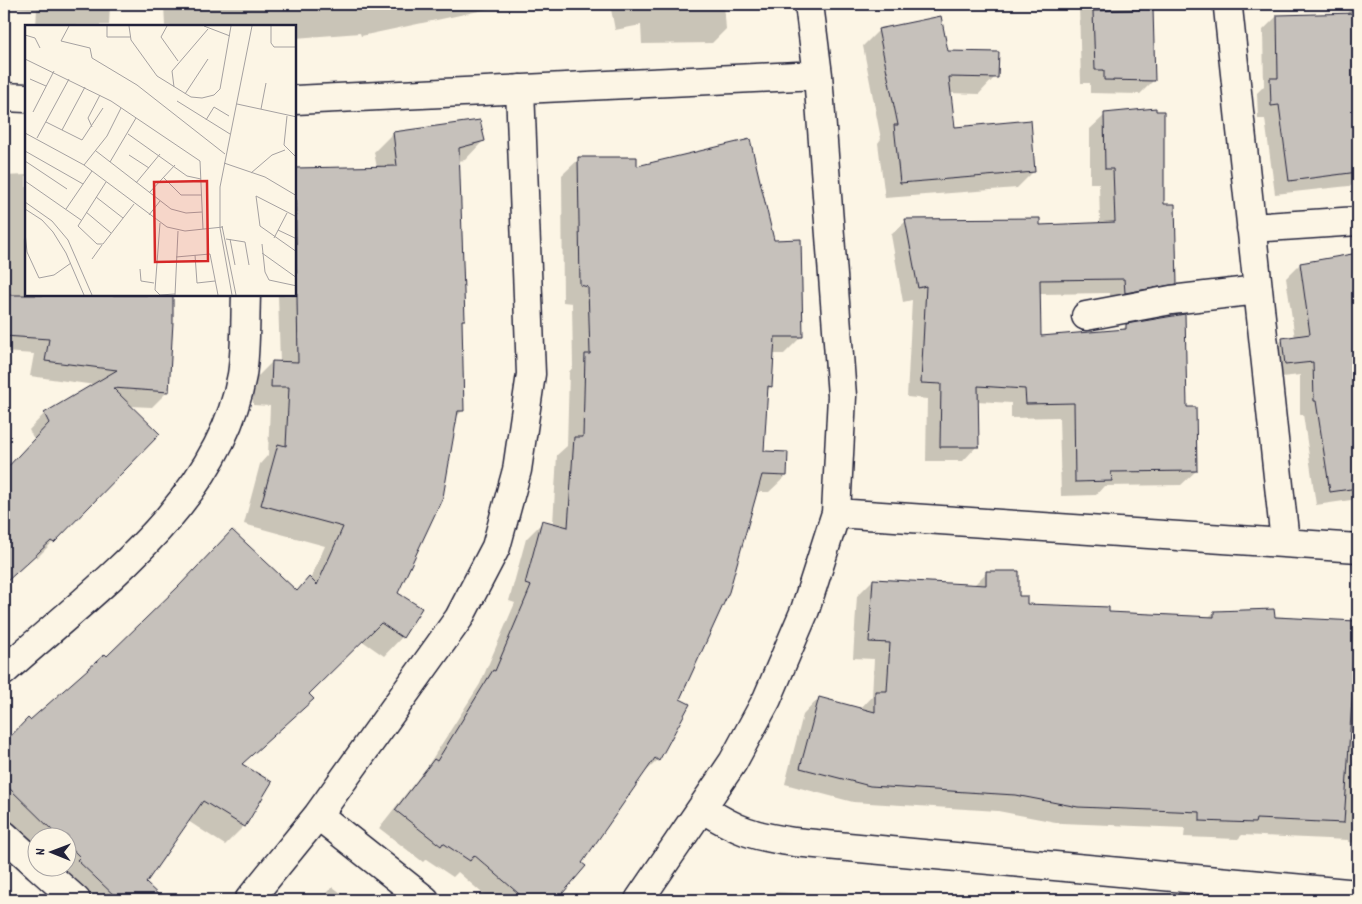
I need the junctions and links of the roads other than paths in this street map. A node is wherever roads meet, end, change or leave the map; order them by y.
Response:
1 (808, 4) edge
2 (1229, 4) edge
3 (818, 75) junction
4 (520, 90) junction
5 (4, 97) edge
6 (25, 98) edge
7 (296, 100) edge
8 (1358, 221) edge
9 (1251, 228) junction
10 (1258, 290) junction
11 (246, 296) edge
12 (1086, 316) dead end
13 (836, 513) junction
14 (1285, 542) junction
15 (1358, 548) edge
16 (4, 670) edge
17 (702, 809) junction
18 (318, 815) junction
19 (4, 836) edge
20 (28, 857) edge
21 (49, 876) edge
22 (1358, 894) edge
23 (76, 900) edge
24 (249, 900) edge
25 (425, 900) edge
26 (639, 900) edge

1 - 3 street
2 - 9 street
3 - 4 street
3 - 13 street
4 - 7 street
4 - 18 street
5 - 6 street
8 - 9 street
9 - 10 street
10 - 12 street
10 - 14 street
11 - 16 street
13 - 14 street
13 - 17 street
14 - 15 street
17 - 22 street
17 - 26 street
18 - 24 street
18 - 25 street
19 - 20 street
21 - 23 street

